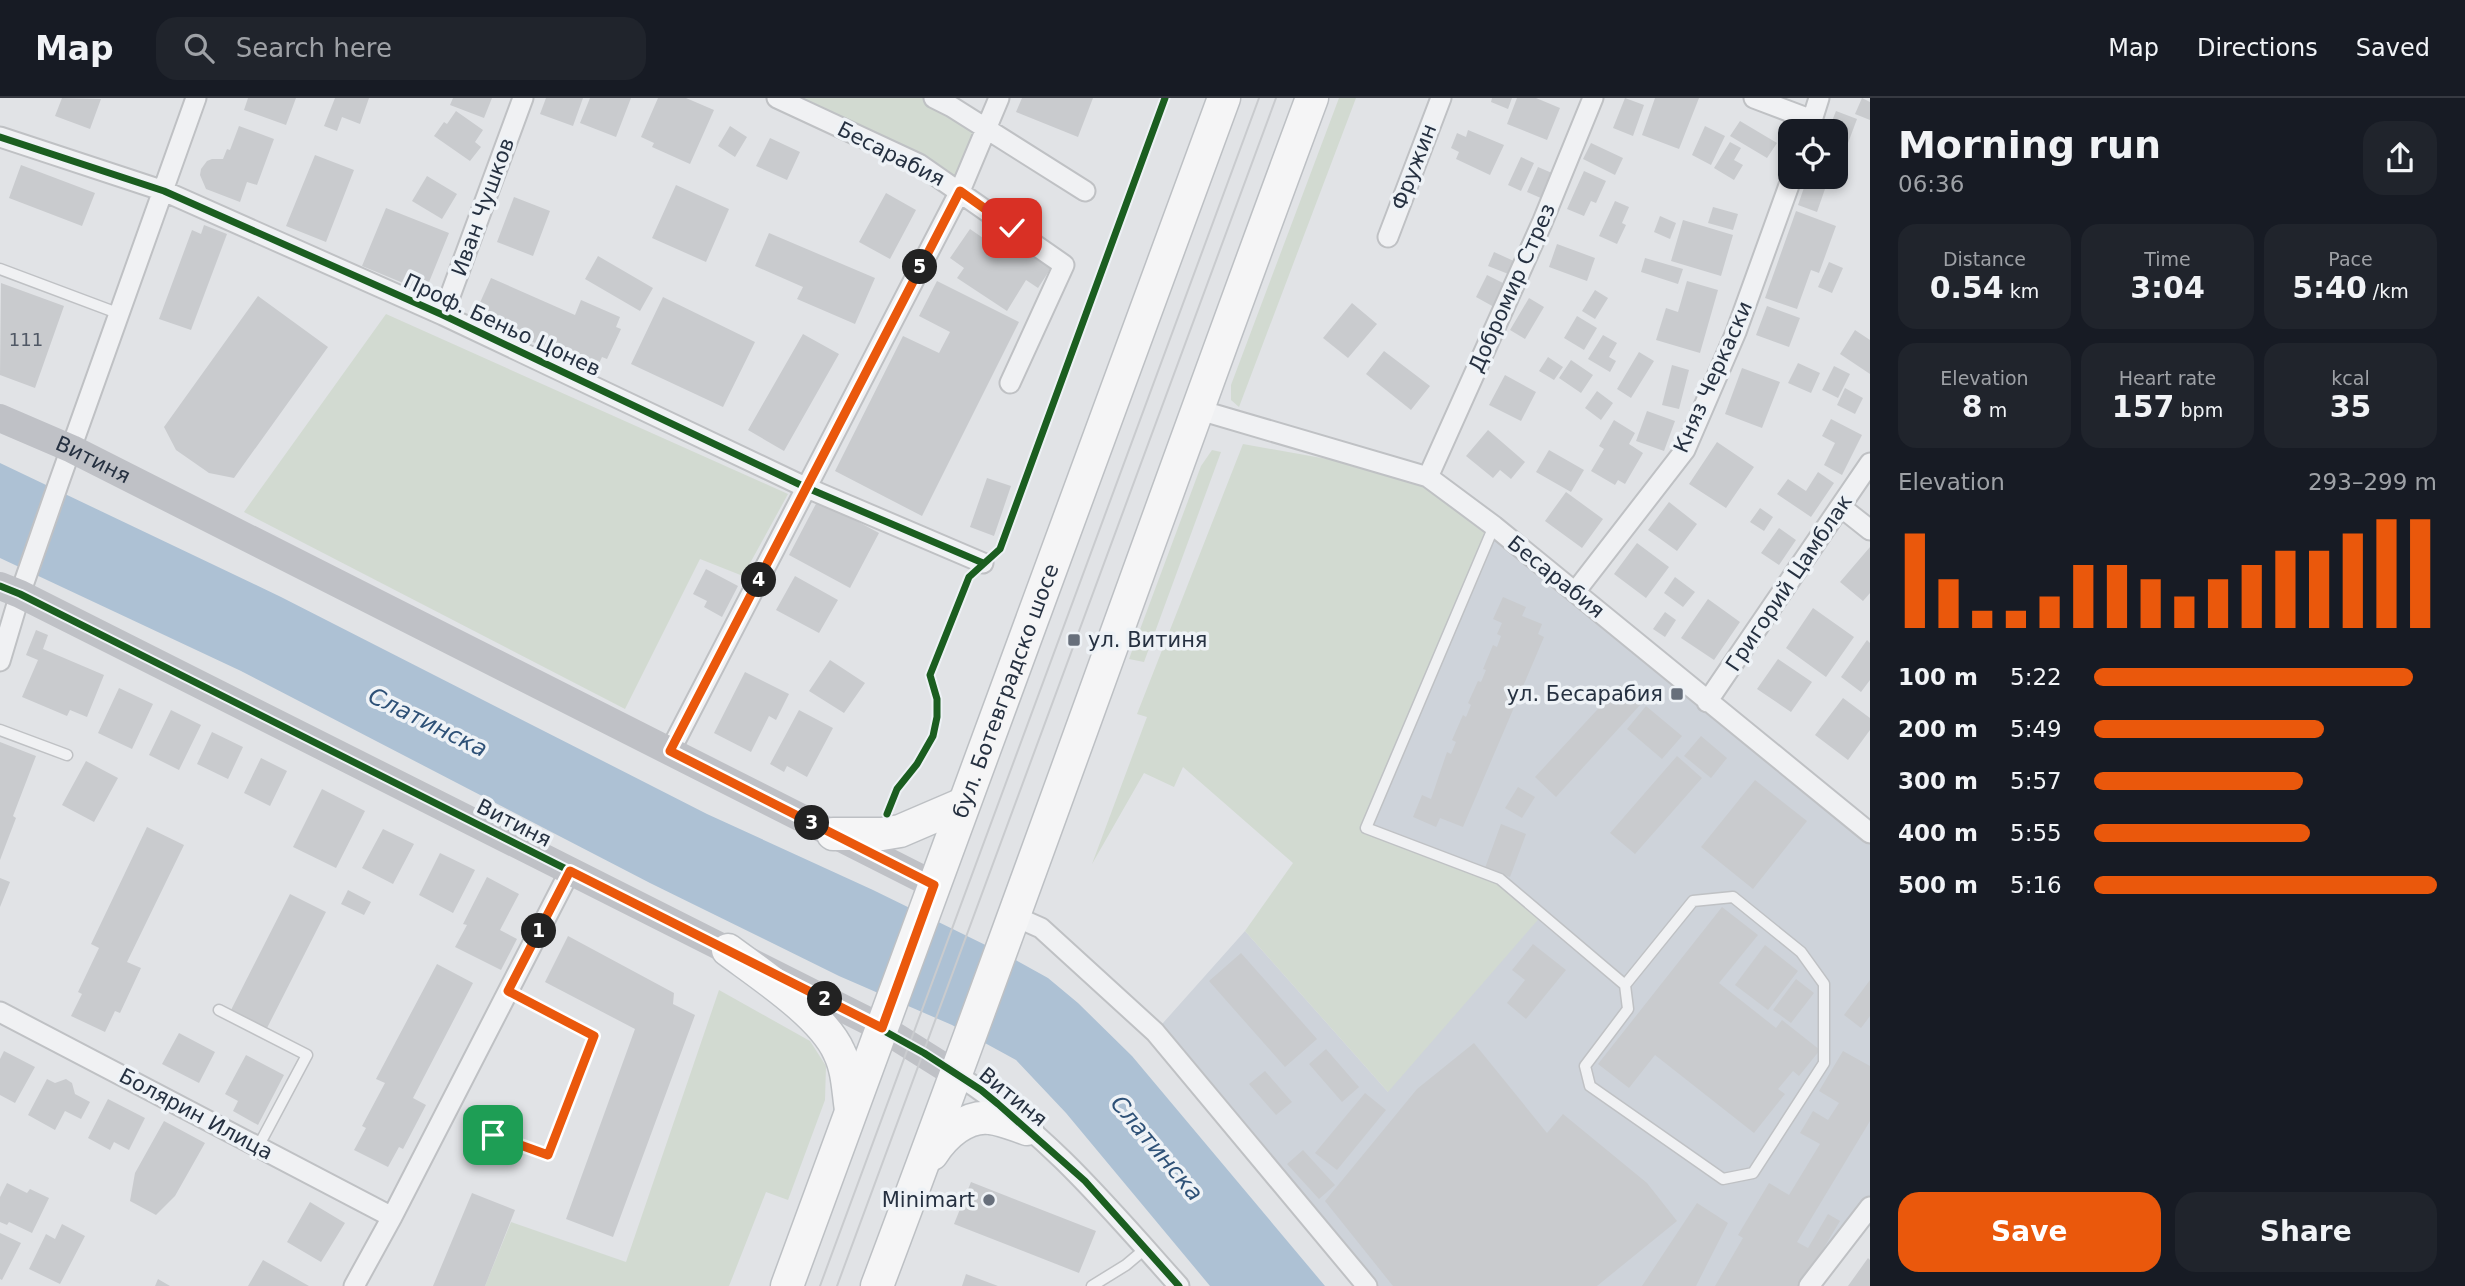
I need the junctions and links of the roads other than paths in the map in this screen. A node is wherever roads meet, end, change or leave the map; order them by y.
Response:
1 (196, 98) edge
2 (523, 98) edge
3 (778, 98) edge
4 (934, 98) edge
5 (999, 98) edge
6 (1224, 98) edge
7 (1312, 98) edge
8 (1440, 98) edge
9 (1593, 98) edge
10 (1754, 98) edge
11 (1819, 98) edge
12 (1796, 119) edge
13 (1812, 119) edge
14 (988, 129) junction
15 (0, 136) edge
16 (1788, 189) edge
17 (164, 191) junction
18 (960, 191) junction
19 (1085, 191) dead end
20 (1388, 237) dead end
21 (0, 270) edge
22 (120, 314) junction
23 (443, 315) junction
24 (1010, 383) dead end
25 (1196, 409) junction
26 (0, 418) edge
27 (72, 449) junction
28 (1870, 464) edge
29 (1428, 477) junction
30 (804, 487) junction
31 (1841, 507) junction
32 (1494, 526) junction
33 (1870, 530) edge
34 (983, 563) dead end
35 (15, 586) edge
36 (1575, 592) junction
37 (0, 661) edge
38 (1707, 702) junction
39 (0, 730) edge
40 (670, 751) junction
41 (67, 755) dead end
42 (963, 804) junction
43 (1870, 833) edge
44 (832, 834) junction
45 (570, 871) junction
46 (934, 885) junction
47 (1014, 916) junction
48 (728, 950) junction
49 (1625, 985) junction
50 (508, 991) junction
51 (219, 1010) dead end
52 (0, 1012) edge
53 (882, 1028) junction
54 (957, 1075) junction
55 (851, 1111) junction
56 (1027, 1129) junction
57 (493, 1135) dead end
58 (258, 1147) junction
59 (921, 1169) junction
60 (1870, 1207) edge
61 (392, 1217) junction
62 (1145, 1249) junction
63 (354, 1286) edge
64 (787, 1286) edge
65 (877, 1286) edge
66 (1092, 1286) edge
67 (1179, 1286) edge
68 (1367, 1286) edge
69 (1809, 1286) edge

1 - 17 street
2 - 23 street, Иван Чушков
3 - 18 street, Бесарабия
4 - 14 street
5 - 14 street
6 - 42 main road, бул. Ботевградско шосе
7 - 25 main road
8 - 20 street, Фружин
9 - 29 street, Добромир Стрез
10 - 12 street
11 - 13 street
14 - 18 street
14 - 19 street
15 - 17 street, Проф. Беньо Цонев
16 - 36 street, Княз Черкаски
17 - 22 street
17 - 23 street, Проф. Беньо Цонев
18 - 24 street, Бесарабия
18 - 30 street
21 - 22 lane
22 - 27 street
23 - 30 street, Проф. Беньо Цонев
25 - 29 street, Бесарабия
25 - 47 main road
26 - 27 street, Витиня
27 - 35 street
27 - 40 street, Витиня
28 - 31 street, Григорий Цамблак
29 - 32 street, Бесарабия
30 - 34 street, Проф. Беньо Цонев
30 - 40 street
31 - 33 street
31 - 38 street, Григорий Цамблак
32 - 36 street, Бесарабия
32 - 49 lane
35 - 37 street
35 - 45 street, Витиня
36 - 38 street, Бесарабия
38 - 43 street, Бесарабия
39 - 41 lane
40 - 44 street, Витиня
42 - 44 main road
42 - 46 main road, бул. Ботевградско шосе
44 - 46 street, Витиня
45 - 48 street, Витиня
45 - 50 street
46 - 53 main road, бул. Ботевградско шосе
47 - 54 main road
47 - 68 street
48 - 53 street, Витиня
48 - 55 main road
49 - 49 lane
50 - 57 lane
50 - 61 street
51 - 58 lane
52 - 58 street, Болярин Илица
53 - 54 street, Витиня
53 - 55 main road, бул. Ботевградско шосе
54 - 56 street, Витиня
54 - 59 main road
55 - 64 main road, бул. Ботевградско шосе
56 - 59 main road
56 - 62 street, Витиня
58 - 61 street, Болярин Илица
59 - 65 main road
60 - 69 street
61 - 63 street
62 - 66 lane
62 - 67 street, Витиня

